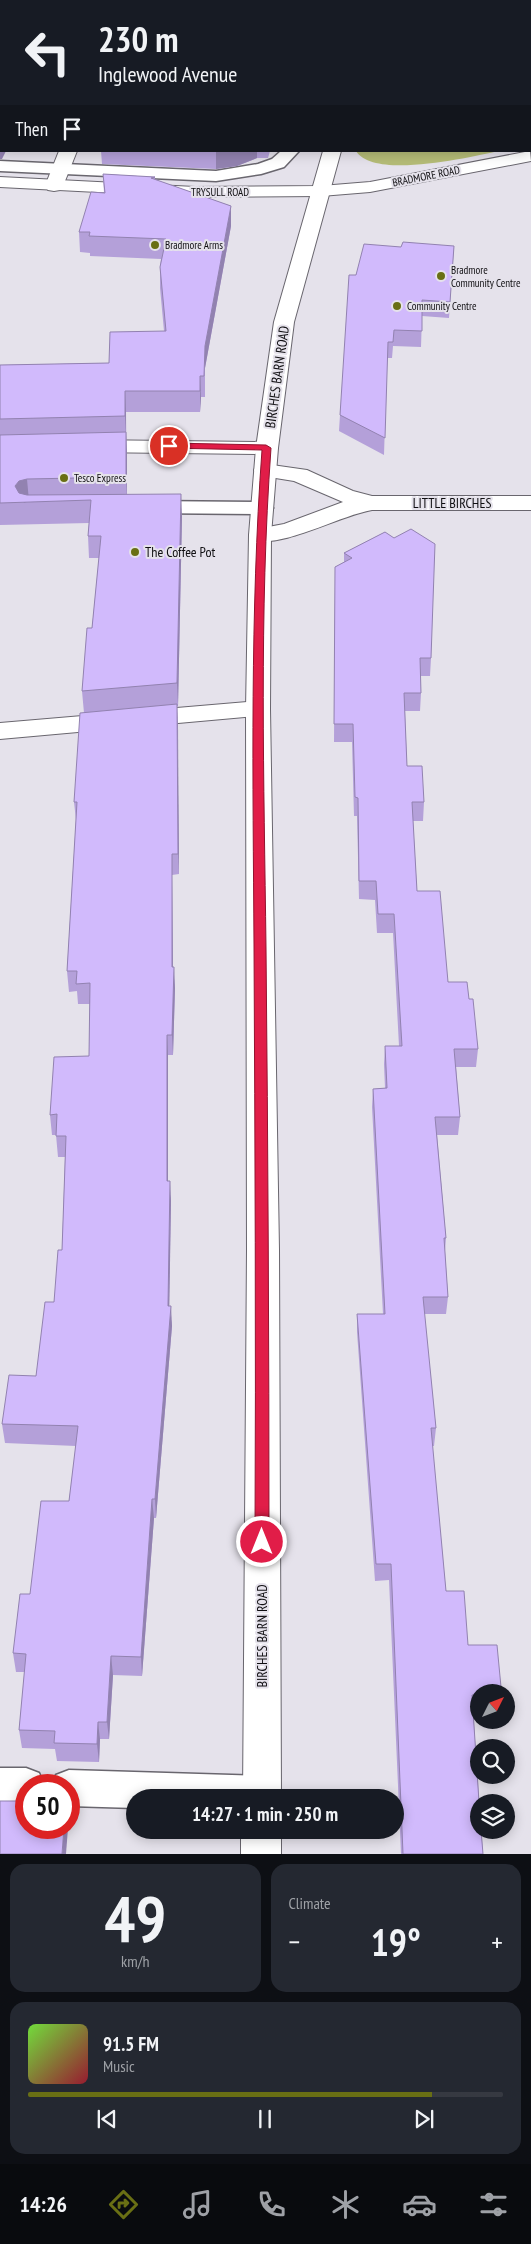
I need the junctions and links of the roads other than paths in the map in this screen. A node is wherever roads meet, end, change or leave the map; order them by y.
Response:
1 (68, 152) edge
2 (290, 152) edge
3 (332, 152) edge
4 (531, 156) edge
5 (0, 166) edge
6 (58, 178) junction
7 (0, 182) edge
8 (321, 190) junction
9 (64, 447) edge
10 (266, 459) junction
11 (372, 503) junction
12 (531, 503) edge
13 (129, 507) edge
14 (261, 521) junction
15 (258, 709) junction
16 (0, 732) edge
17 (0, 1786) edge
18 (15, 1786) edge
19 (80, 1789) edge
20 (262, 1789) edge
21 (126, 1794) edge
22 (261, 1839) edge
23 (261, 1854) edge

1 - 6 main road
2 - 6 lane
3 - 8 main road, BIRCHES BARN ROAD
4 - 8 main road, BRADMORE ROAD
5 - 6 lane
6 - 7 main road, TRYSULL ROAD
6 - 8 main road, TRYSULL ROAD
8 - 10 main road, BIRCHES BARN ROAD
9 - 10 main road, LITTLE BIRCHES
10 - 11 main road, LITTLE BIRCHES
10 - 14 main road, BIRCHES BARN ROAD
11 - 12 main road, LITTLE BIRCHES
11 - 14 main road, LITTLE BIRCHES
13 - 14 lane
14 - 15 main road, BIRCHES BARN ROAD
15 - 16 main road
15 - 20 main road, BIRCHES BARN ROAD
17 - 18 lane
19 - 21 lane
22 - 23 main road, BIRCHES BARN ROAD

